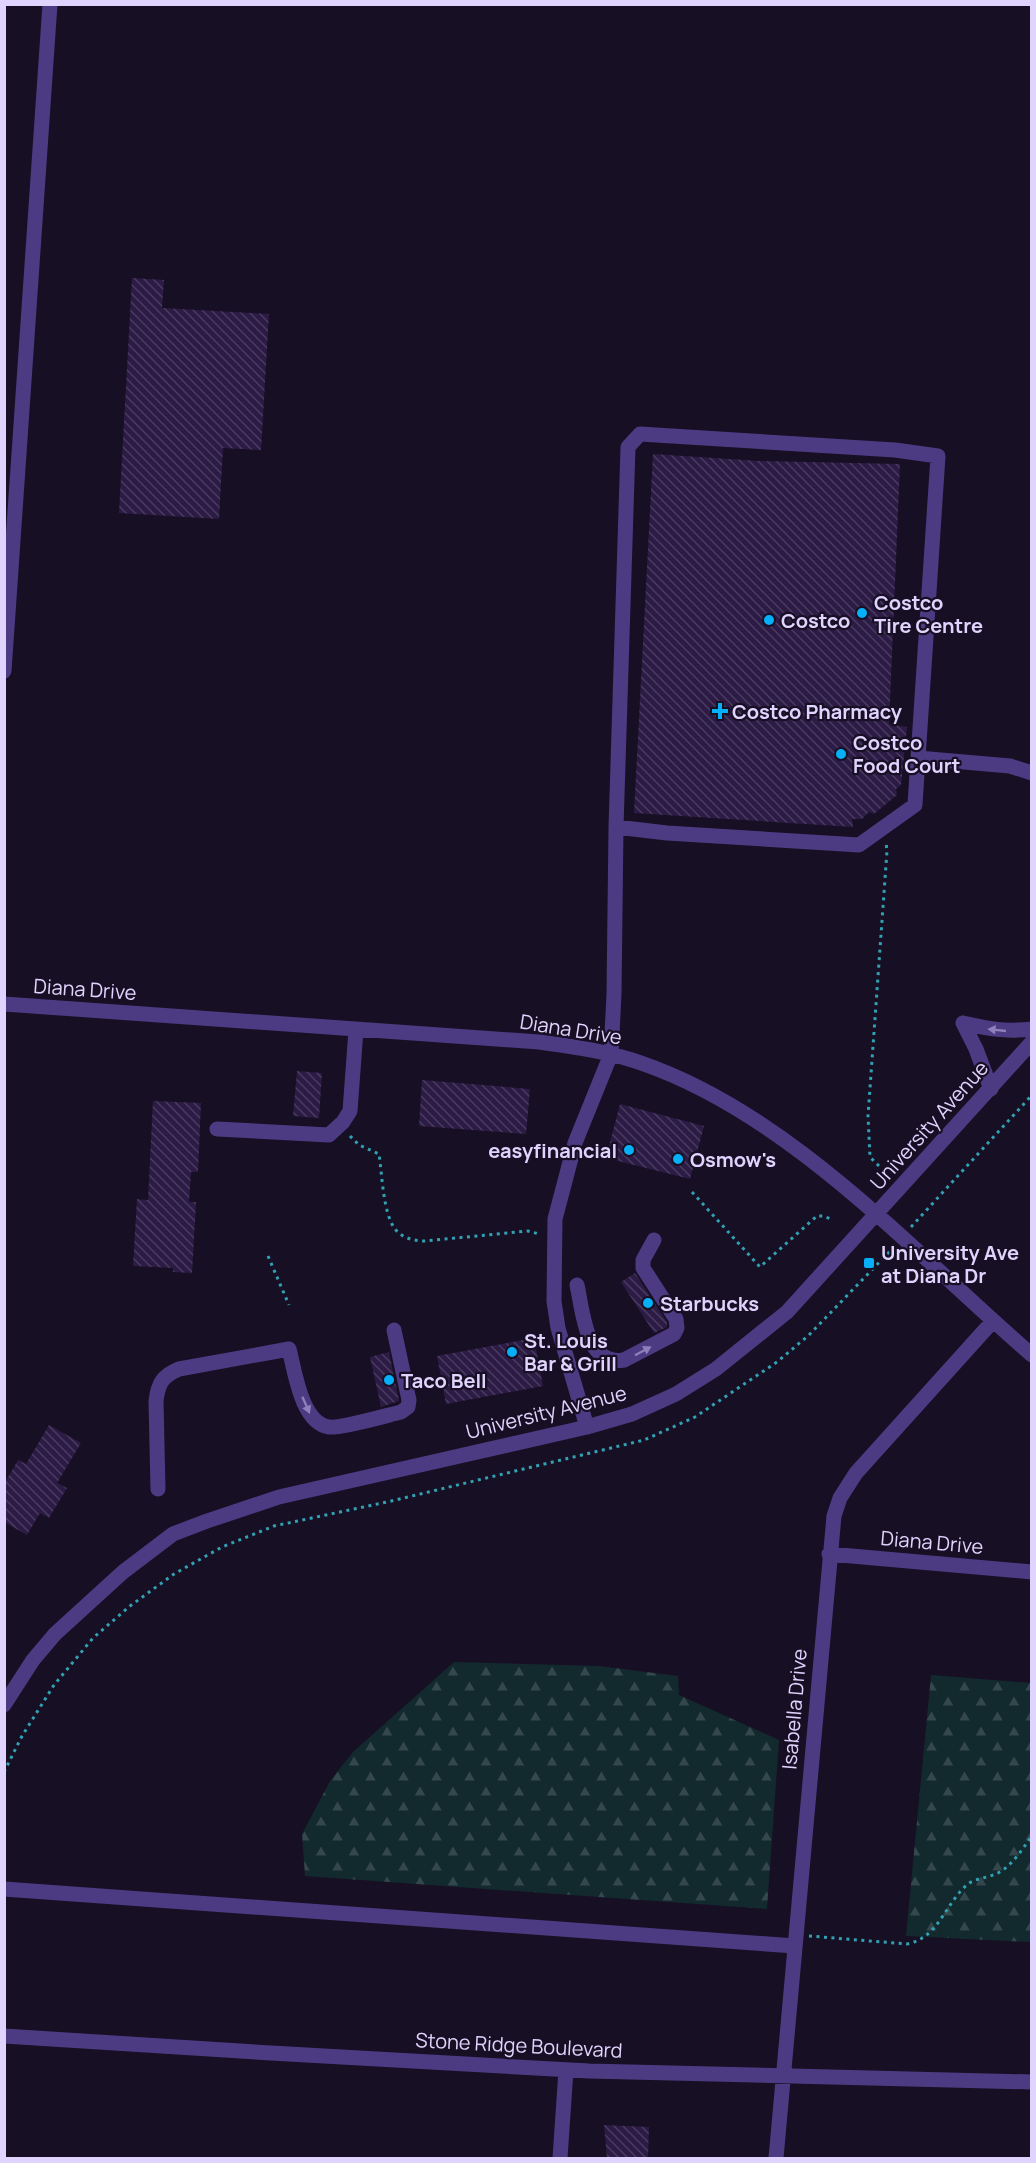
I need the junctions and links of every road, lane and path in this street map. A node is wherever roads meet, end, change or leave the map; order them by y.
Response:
1 (50, 4) edge
2 (4, 671) edge
3 (918, 759) junction
4 (1032, 773) edge
5 (616, 827) junction
6 (878, 831) junction
7 (4, 1005) edge
8 (1032, 1029) edge
9 (356, 1030) junction
10 (1032, 1042) edge
11 (611, 1054) junction
12 (991, 1089) junction
13 (340, 1125) junction
14 (217, 1129) dead end
15 (879, 1166) dead end
16 (692, 1192) dead end
17 (876, 1215) junction
18 (831, 1219) dead end
19 (555, 1237) junction
20 (654, 1240) dead end
21 (268, 1256) dead end
22 (577, 1285) dead end
23 (289, 1305) dead end
24 (993, 1321) junction
25 (394, 1330) dead end
26 (1032, 1355) edge
27 (587, 1427) junction
28 (158, 1489) dead end
29 (829, 1554) junction
30 (1032, 1572) edge
31 (4, 1705) edge
32 (1032, 1836) edge
33 (4, 1889) edge
34 (795, 1941) junction
35 (4, 2036) edge
36 (566, 2070) junction
37 (784, 2076) junction
38 (1032, 2082) edge
39 (560, 2158) edge
40 (776, 2158) edge

1 - 2 street
3 - 4 street
3 - 5 street
3 - 6 street
5 - 6 street
5 - 11 street
6 - 15 path
7 - 9 street, Diana Drive
8 -> 12 street
9 - 11 street, Diana Drive
9 - 13 street
10 - 12 street, University Avenue
11 - 17 street, Diana Drive
11 - 19 street
12 - 17 street, University Avenue
13 - 14 street
13 - 19 path
16 - 18 path
17 - 24 street, Diana Drive
17 - 27 street, University Avenue
19 - 27 street
22 -> 20 street
21 - 23 path
24 - 26 street, Diana Drive
24 - 29 street, Isabella Drive
28 -> 25 street
27 - 31 street, University Avenue
29 - 30 street, Diana Drive
29 - 34 street, Isabella Drive
32 - 34 path
33 - 34 street
34 - 37 street, Isabella Drive
35 - 36 street, Stone Ridge Boulevard
36 - 37 street, Stone Ridge Boulevard
36 - 39 street
37 - 38 street, Stone Ridge Boulevard
37 - 40 street, Isabella Drive

